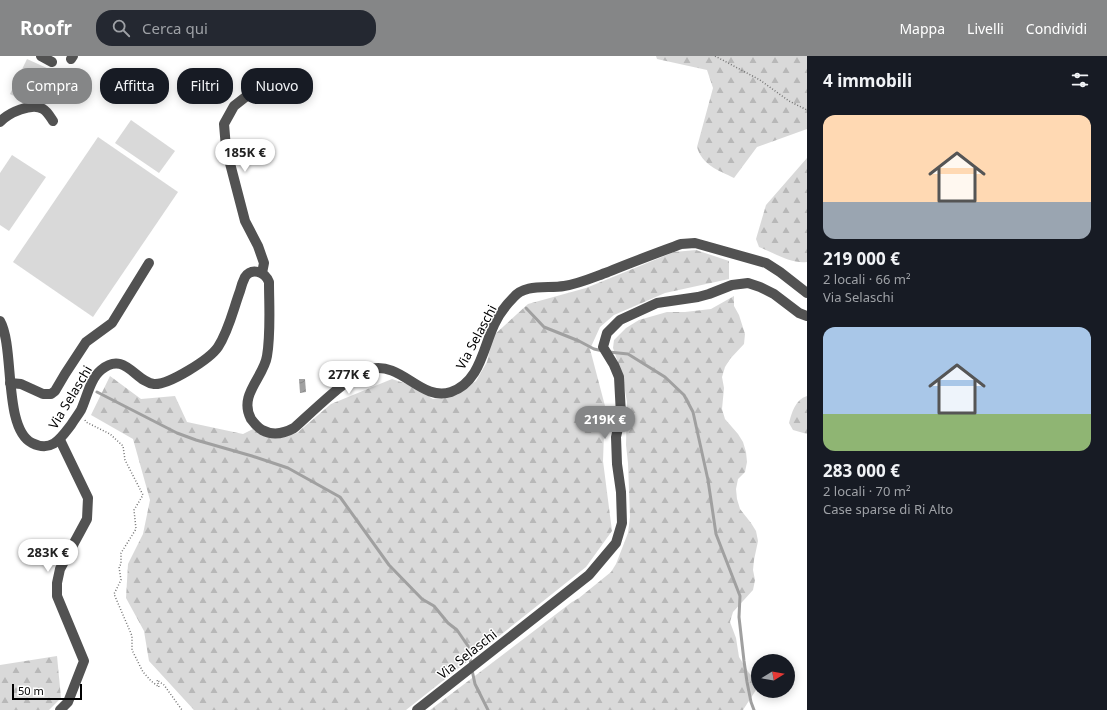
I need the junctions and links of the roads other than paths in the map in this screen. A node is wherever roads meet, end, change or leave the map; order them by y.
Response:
1 (41, 56) edge
2 (52, 62) dead end
3 (241, 101) edge
4 (54, 121) dead end
5 (0, 122) edge
6 (149, 263) dead end
7 (262, 273) junction
8 (807, 293) edge
9 (807, 316) edge
10 (0, 321) edge
11 (10, 383) junction
12 (60, 440) junction
13 (60, 710) edge
14 (417, 710) edge

1 - 2 street
3 - 7 street
4 - 5 street
6 - 11 street
7 - 8 street, Via Selaschi
7 - 12 street, Via Selaschi
9 - 14 street, Via Selaschi
10 - 11 street, Via Selaschi
11 - 12 street, Via Selaschi
12 - 13 street

